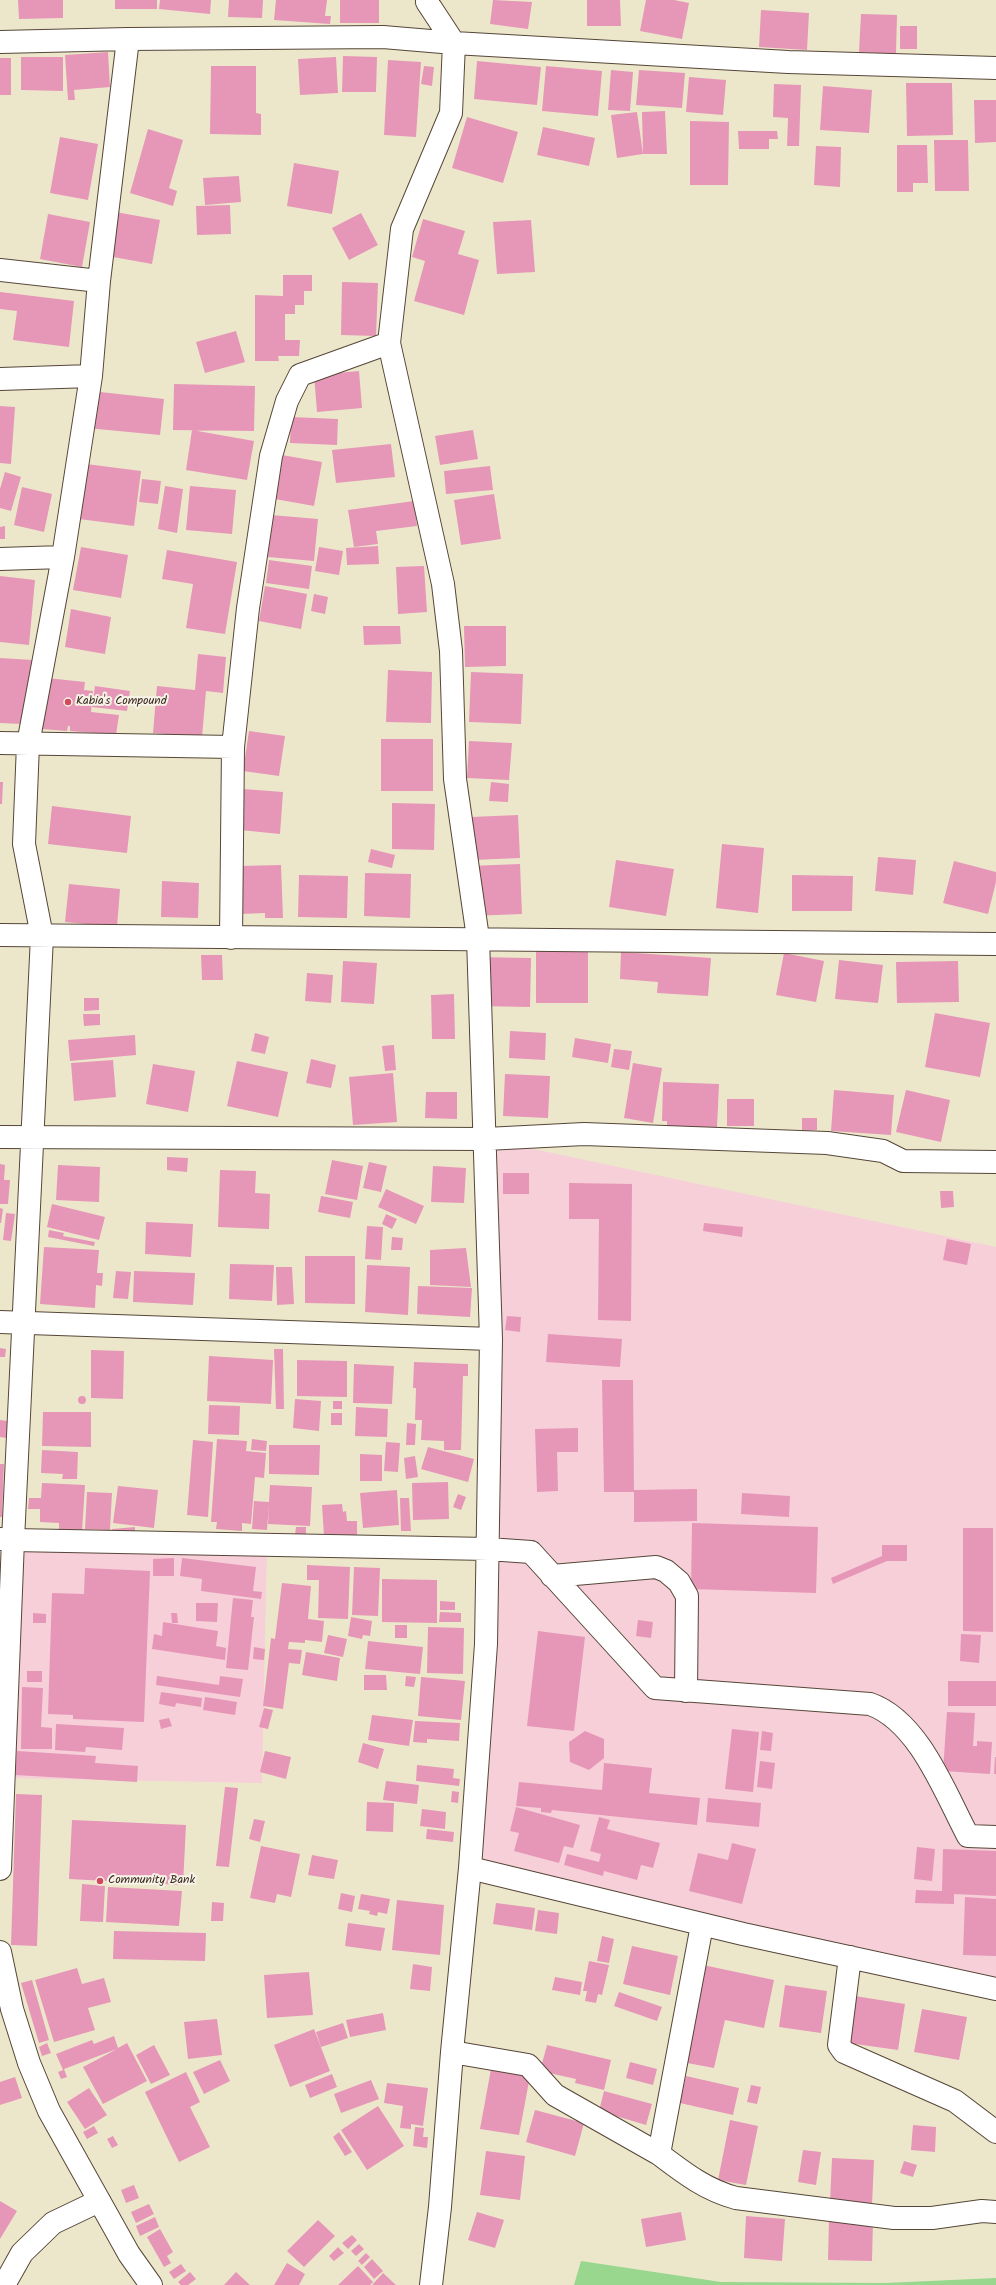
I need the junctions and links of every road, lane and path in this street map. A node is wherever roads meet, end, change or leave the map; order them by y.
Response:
1 (428, 0) edge
2 (128, 39) junction
3 (0, 42) edge
4 (454, 43) junction
5 (996, 68) edge
6 (0, 270) edge
7 (99, 281) junction
8 (389, 343) junction
9 (92, 376) junction
10 (0, 379) edge
11 (63, 557) junction
12 (0, 559) edge
13 (0, 743) edge
14 (28, 744) junction
15 (233, 747) junction
16 (0, 935) edge
17 (42, 936) junction
18 (231, 938) junction
19 (478, 938) junction
20 (996, 944) edge
21 (0, 1137) edge
22 (31, 1138) junction
23 (486, 1139) junction
24 (996, 1162) edge
25 (0, 1322) edge
26 (22, 1322) junction
27 (491, 1339) junction
28 (6, 1540) edge
29 (488, 1549) junction
30 (552, 1576) junction
31 (686, 1691) junction
32 (1, 1829) edge
33 (996, 1838) edge
34 (470, 1868) junction
35 (0, 1869) edge
36 (702, 1925) junction
37 (0, 1952) edge
38 (850, 1958) junction
39 (996, 1989) edge
40 (6, 2008) edge
41 (452, 2052) junction
42 (996, 2132) edge
43 (659, 2154) junction
44 (99, 2201) junction
45 (996, 2212) edge
46 (4, 2285) edge
47 (151, 2285) edge
48 (431, 2285) edge

1 - 4 street
2 - 3 street
2 - 4 street
2 - 7 street
4 - 5 street
4 - 8 street
6 - 7 street
7 - 9 street
8 - 15 street
8 - 19 street
9 - 10 street
9 - 11 street
11 - 12 street
11 - 14 street
13 - 14 street
14 - 15 street
14 - 17 street
15 - 18 street
16 - 17 street
17 - 18 street
17 - 22 street
18 - 19 street
19 - 20 street
19 - 23 street
21 - 22 street
22 - 23 street
22 - 26 street
23 - 24 street
23 - 27 street
25 - 26 street
26 - 27 street
26 - 28 street
27 - 29 street
28 - 29 street
28 - 32 street
29 - 30 street
29 - 34 street
30 - 31 street
30 - 31 street
31 - 33 street
32 - 35 street
34 - 36 street
34 - 41 street
36 - 38 street
36 - 43 street
37 - 40 street
38 - 39 street
38 - 42 street
40 - 44 street
41 - 43 street
41 - 48 street
43 - 45 street
44 - 46 street
44 - 47 street

